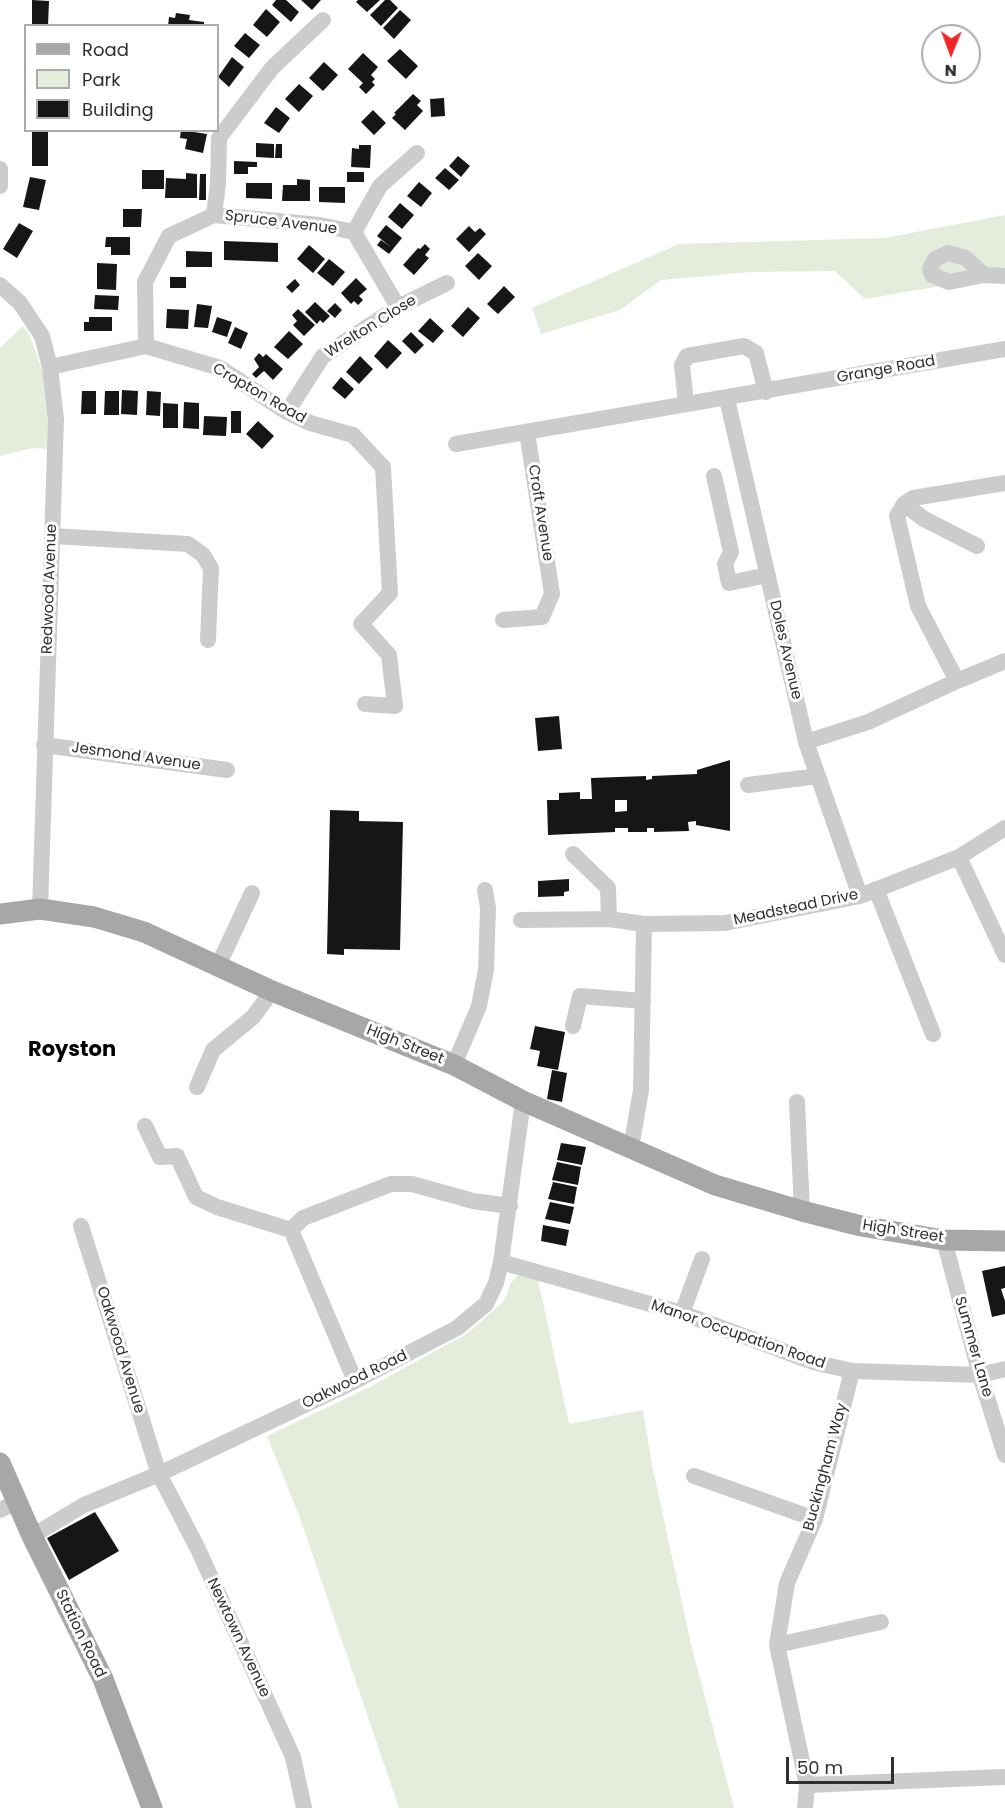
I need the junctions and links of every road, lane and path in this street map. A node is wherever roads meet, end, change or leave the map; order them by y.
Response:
1 (323, 20) dead end
2 (417, 153) dead end
3 (0, 169) edge
4 (0, 186) edge
5 (214, 215) junction
6 (354, 232) junction
7 (984, 275) dead end
8 (1005, 276) edge
9 (447, 283) dead end
10 (0, 285) edge
11 (398, 307) junction
12 (146, 346) junction
13 (1005, 349) edge
14 (50, 366) junction
15 (766, 392) junction
16 (727, 399) junction
17 (686, 404) junction
18 (287, 412) junction
19 (527, 432) junction
20 (456, 444) dead end
21 (714, 476) dead end
22 (1005, 483) edge
23 (904, 504) junction
24 (53, 536) junction
25 (977, 546) dead end
26 (768, 575) junction
27 (503, 620) dead end
28 (208, 640) dead end
29 (1005, 661) edge
30 (957, 681) junction
31 (365, 704) dead end
32 (806, 742) junction
33 (44, 745) junction
34 (227, 770) dead end
35 (818, 776) junction
36 (748, 785) dead end
37 (1005, 828) edge
38 (573, 854) dead end
39 (958, 857) junction
40 (876, 889) junction
41 (485, 890) dead end
42 (252, 893) dead end
43 (860, 896) junction
44 (40, 909) junction
45 (0, 914) edge
46 (609, 919) junction
47 (521, 920) dead end
48 (644, 924) junction
49 (1005, 955) edge
50 (218, 966) junction
51 (272, 991) junction
52 (643, 1001) junction
53 (573, 1026) dead end
54 (933, 1034) dead end
55 (454, 1065) junction
56 (197, 1087) dead end
57 (523, 1101) junction
58 (797, 1102) dead end
59 (145, 1126) dead end
60 (631, 1148) junction
61 (510, 1206) junction
62 (802, 1211) junction
63 (81, 1226) dead end
64 (291, 1230) junction
65 (944, 1240) junction
66 (1005, 1241) edge
67 (702, 1259) dead end
68 (501, 1262) junction
69 (682, 1313) junction
70 (1005, 1369) edge
71 (852, 1371) junction
72 (980, 1375) junction
73 (355, 1381) junction
74 (1005, 1455) edge
75 (0, 1463) edge
76 (159, 1474) junction
77 (694, 1476) dead end
78 (9, 1506) edge
79 (815, 1519) junction
80 (32, 1536) junction
81 (881, 1622) dead end
82 (777, 1645) junction
83 (1003, 1777) dead end
84 (807, 1785) junction
85 (149, 1807) edge
86 (304, 1808) edge
87 (805, 1808) edge

1 - 5 street
2 - 6 street
3 - 4 street
5 - 6 street, Spruce Avenue
5 - 12 street, Spruce Avenue
6 - 11 street, Spruce Avenue
7 - 8 street
9 - 11 street, Wrelton Close
10 - 14 street, Redwood Avenue
11 - 18 street, Wrelton Close
12 - 14 street, Cropton Road
12 - 18 street, Cropton Road
13 - 15 street, Grange Road
14 - 24 street, Redwood Avenue
15 - 16 street, Grange Road
15 - 17 street
16 - 17 street, Grange Road
16 - 26 street, Doles Avenue
17 - 19 street, Grange Road
18 - 31 street, Cropton Road
19 - 20 street, Grange Road
19 - 27 street, Croft Avenue
21 - 26 street
22 - 23 street
23 - 25 street
23 - 30 street
24 - 28 street
24 - 33 street, Redwood Avenue
26 - 32 street, Doles Avenue
29 - 30 street
30 - 32 street
32 - 35 street, Doles Avenue
33 - 34 street, Jesmond Avenue
33 - 44 street, Redwood Avenue
35 - 36 street
35 - 43 street, Doles Avenue
37 - 39 street, Meadstead Drive
38 - 46 street
39 - 40 street, Meadstead Drive
39 - 49 street
40 - 43 street, Meadstead Drive
40 - 54 street
41 - 55 street
42 - 50 street
43 - 48 street, Meadstead Drive
44 - 45 main road, High Street
44 - 50 main road, High Street
46 - 47 street, Meadstead Drive
46 - 48 street, Meadstead Drive
48 - 52 street
50 - 51 main road, High Street
51 - 55 main road, High Street
51 - 56 street
52 - 53 street
52 - 60 street
55 - 57 main road, High Street
57 - 60 main road, High Street
57 - 61 street, Oakwood Road
58 - 62 street
59 - 64 street
60 - 62 main road, High Street
61 - 64 street
61 - 68 street, Oakwood Road
62 - 65 main road, High Street
63 - 76 street, Oakwood Avenue
64 - 73 street
65 - 66 main road, High Street
65 - 72 street, Summer Lane
67 - 69 street
68 - 69 street, Manor Occupation Road
68 - 73 street, Oakwood Road
69 - 71 street, Manor Occupation Road
70 - 72 street, Manor Occupation Road
71 - 72 street, Manor Occupation Road
71 - 79 street, Buckingham Way
72 - 74 street, Summer Lane
73 - 76 street, Oakwood Road
75 - 78 main road, Station Road
76 - 80 street, Oakwood Road
76 - 86 street, Newtown Avenue
77 - 79 street
78 - 80 main road, Station Road
79 - 82 street, Buckingham Way
80 - 85 main road, Station Road
81 - 82 street
82 - 84 street, Buckingham Way
83 - 84 street
84 - 87 street, Buckingham Way

